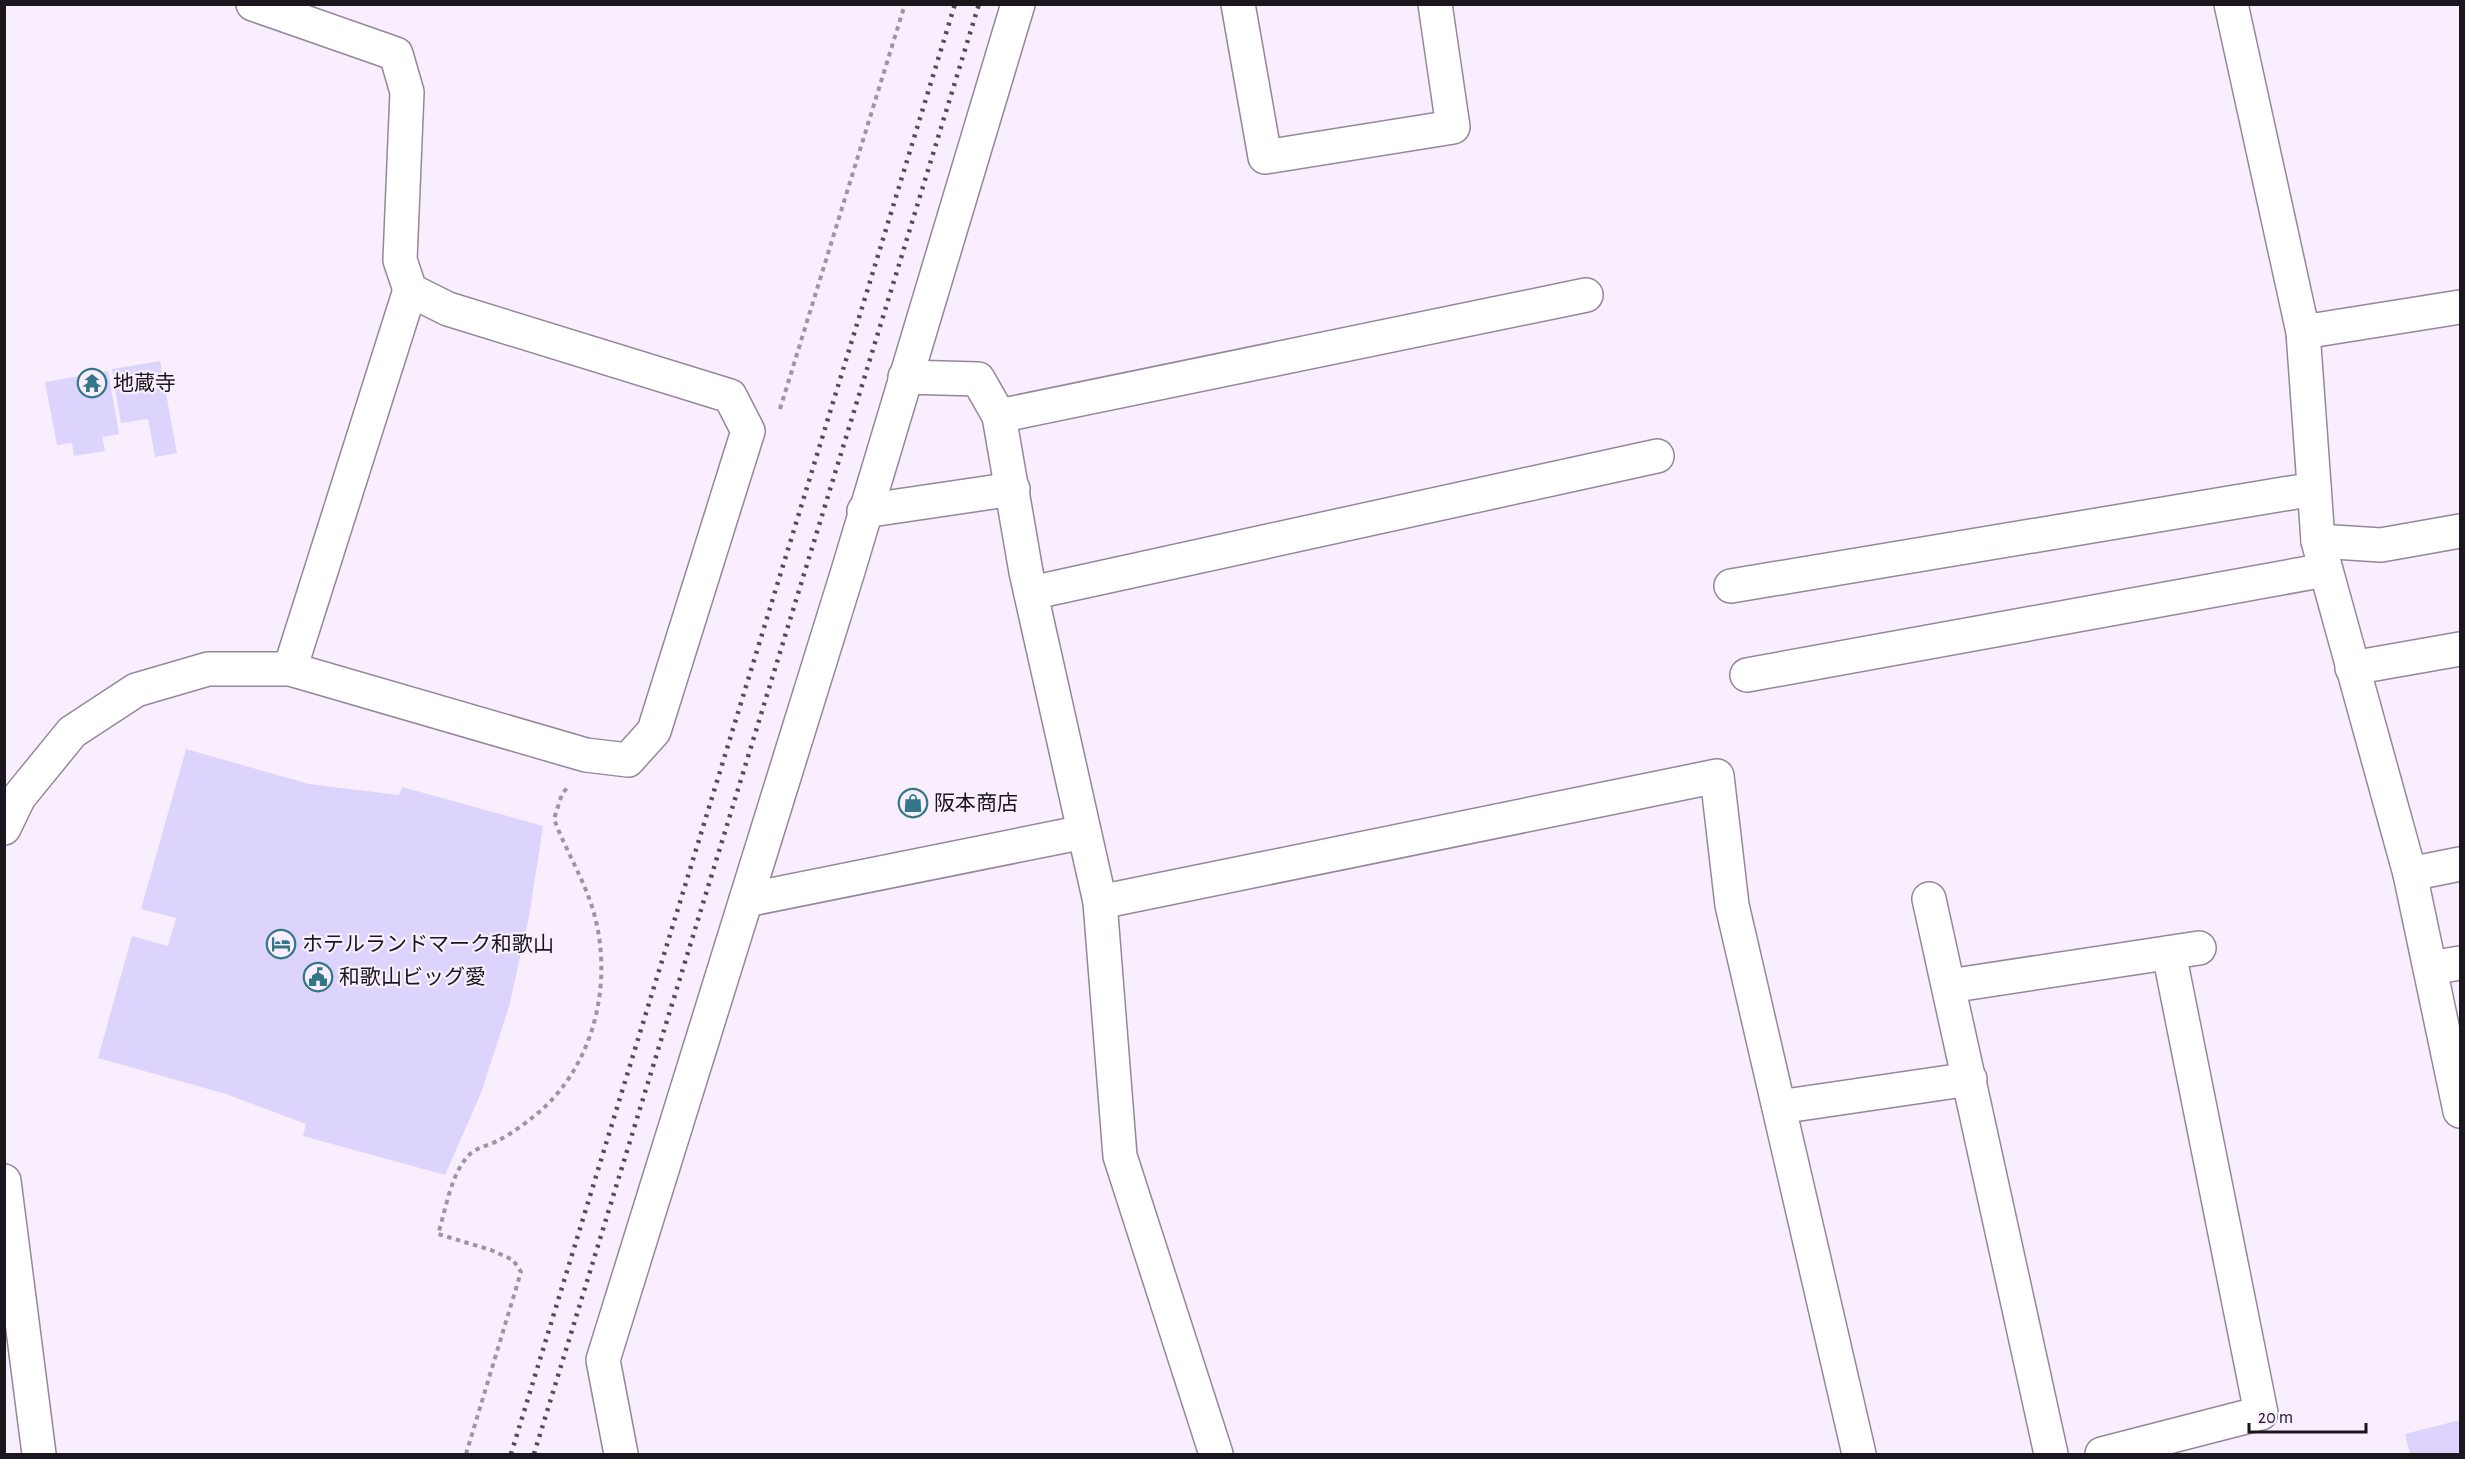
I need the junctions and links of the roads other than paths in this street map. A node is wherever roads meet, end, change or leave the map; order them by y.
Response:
1 (253, 4) edge
2 (1018, 4) edge
3 (1238, 4) edge
4 (1435, 4) edge
5 (2231, 4) edge
6 (410, 290) junction
7 (1586, 295) dead end
8 (2460, 308) edge
9 (2303, 332) junction
10 (905, 377) junction
11 (999, 416) junction
12 (1658, 456) dead end
13 (1013, 489) junction
14 (2314, 489) junction
15 (864, 511) junction
16 (2460, 531) edge
17 (2322, 555) junction
18 (1731, 586) dead end
19 (1031, 593) junction
20 (2460, 649) edge
21 (2352, 668) junction
22 (290, 669) junction
23 (1747, 675) dead end
24 (4, 828) edge
25 (1084, 832) junction
26 (2460, 864) edge
27 (2410, 874) junction
28 (1929, 899) dead end
29 (746, 900) junction
30 (1100, 902) junction
31 (2445, 966) edge
32 (1949, 986) junction
33 (1970, 1079) junction
34 (1779, 1107) junction
35 (2460, 1112) edge
36 (4, 1181) edge
37 (39, 1455) edge
38 (621, 1455) edge
39 (1216, 1455) edge
40 (1859, 1455) edge
41 (2051, 1455) edge
42 (2102, 1455) edge

1 - 6 street
2 - 10 street
3 - 4 street
5 - 9 street
6 - 22 street
6 - 22 street
7 - 11 street
8 - 9 street
9 - 14 street
10 - 11 street
10 - 15 street
11 - 13 street
12 - 19 street
13 - 15 street
13 - 19 street
14 - 17 street
14 - 18 street
15 - 29 street
16 - 17 street
17 - 21 street
17 - 23 street
19 - 25 street
20 - 21 street
21 - 27 street
22 - 24 street
25 - 29 street
25 - 30 street
26 - 27 street
27 - 31 street
28 - 32 street
29 - 38 street
30 - 34 street
30 - 39 street
31 - 35 street
32 - 33 street
32 - 42 street
33 - 34 street
33 - 41 street
34 - 40 street
36 - 37 street

